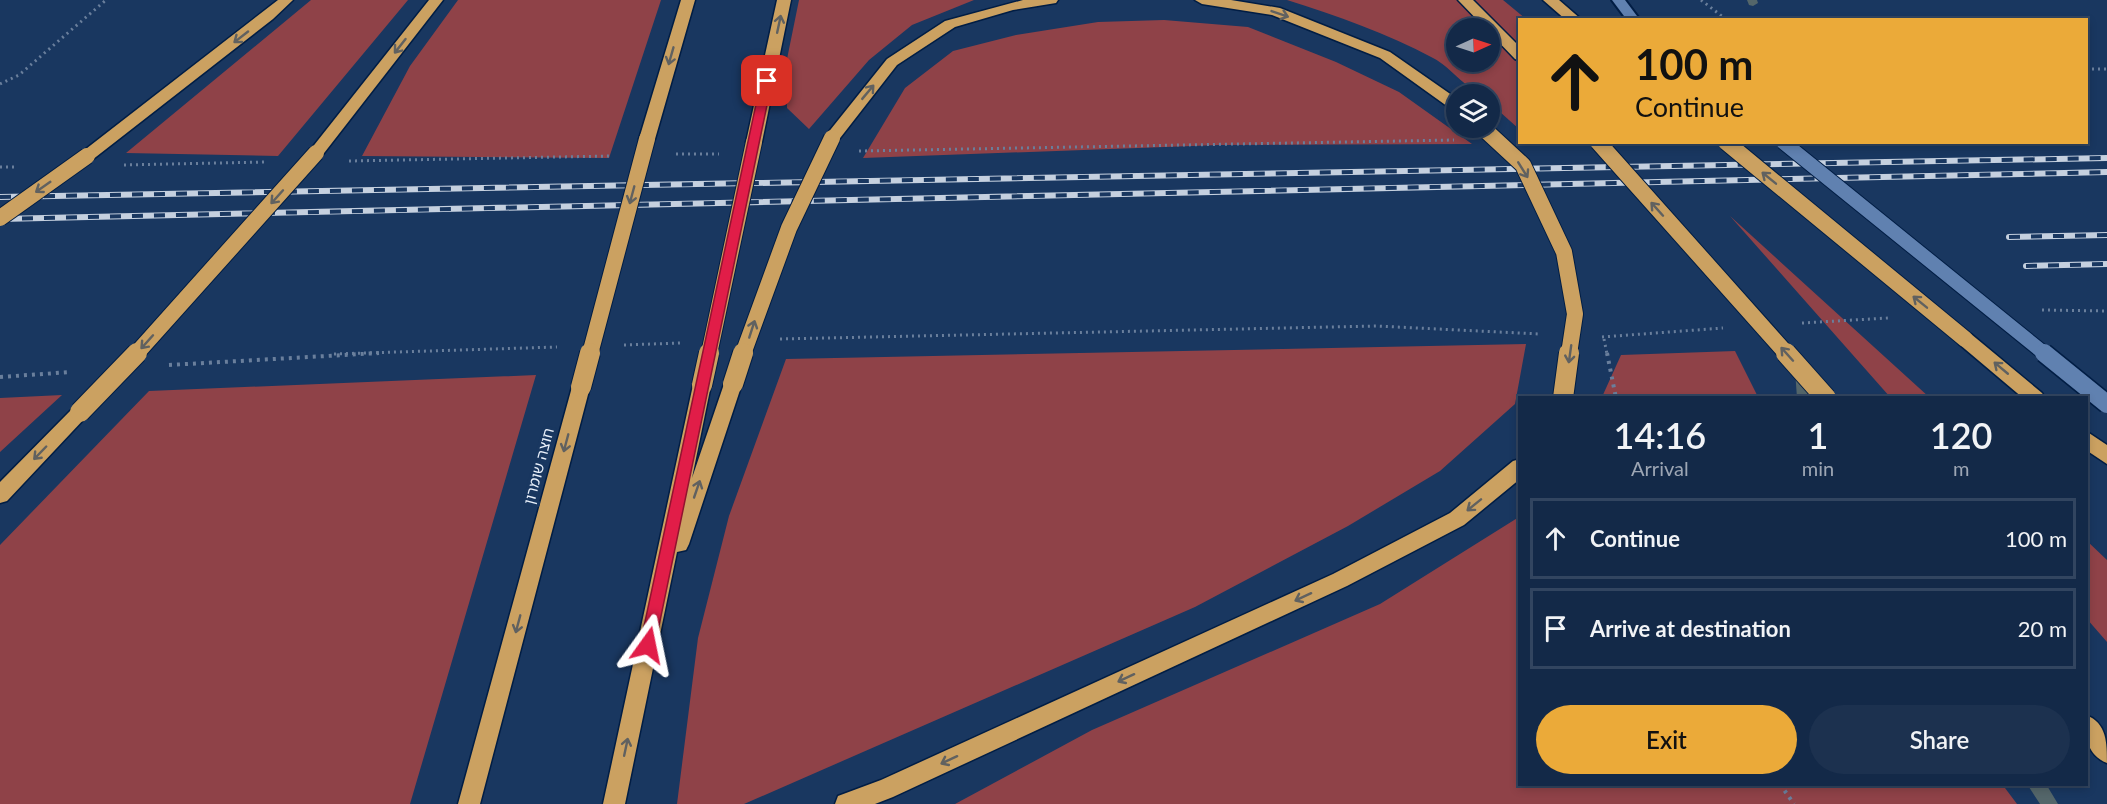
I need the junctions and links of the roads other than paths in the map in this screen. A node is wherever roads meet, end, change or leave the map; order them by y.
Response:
1 (286, 0) edge
2 (436, 0) edge
3 (688, 0) edge
4 (784, 0) edge
5 (1050, 0) edge
6 (1202, 0) edge
7 (1466, 0) edge
8 (1550, 0) edge
9 (1618, 0) edge
10 (1572, 18) edge
11 (1632, 18) edge
12 (1518, 54) edge
13 (1446, 98) edge
14 (1494, 138) edge
15 (1600, 144) edge
16 (1728, 144) edge
17 (1785, 144) edge
18 (0, 218) edge
19 (1563, 396) edge
20 (1824, 396) edge
21 (2034, 396) edge
22 (2107, 404) edge
23 (2088, 441) edge
24 (2107, 456) edge
25 (1518, 469) edge
26 (0, 495) edge
27 (668, 565) junction
28 (2088, 728) edge
29 (2107, 752) edge
30 (470, 804) edge
31 (614, 804) edge
32 (846, 804) edge

1 -> 18 highway, bridge
2 -> 26 highway, bridge
3 -> 30 highway, חוצה שומרון, bridge
27 -> 4 highway, bridge
27 -> 5 highway, bridge
6 -> 13 highway
7 - 12 highway
8 - 10 highway
9 - 11 lane
14 -> 19 highway, bridge
20 -> 15 highway, bridge
21 -> 16 highway, bridge
17 - 22 lane, bridge
23 - 24 highway
25 -> 32 highway
31 -> 27 highway
28 - 29 highway

